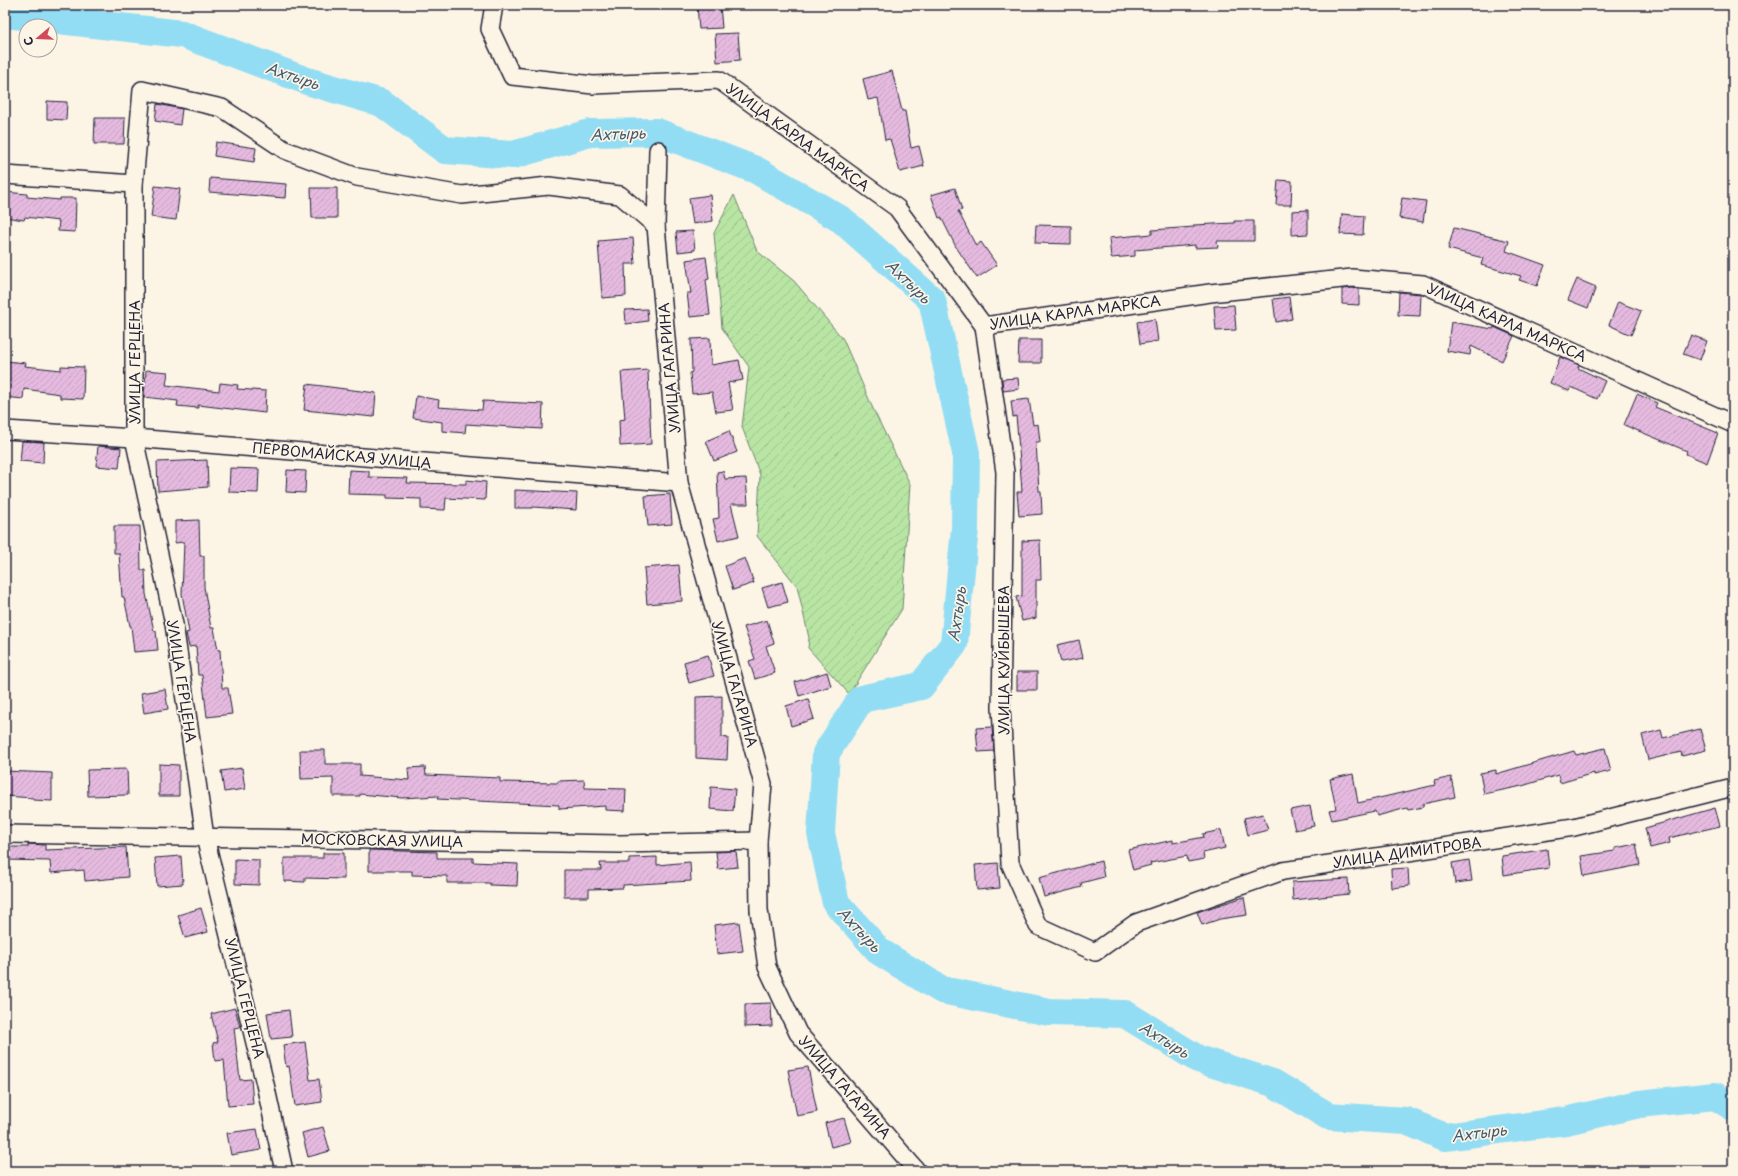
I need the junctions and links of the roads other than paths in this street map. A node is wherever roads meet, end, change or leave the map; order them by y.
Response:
1 (494, 5) edge
2 (658, 150) dead end
3 (5, 174) edge
4 (134, 184) junction
5 (656, 226) junction
6 (984, 326) junction
7 (1733, 424) edge
8 (5, 430) edge
9 (134, 438) junction
10 (679, 483) junction
11 (1733, 787) edge
12 (5, 834) edge
13 (205, 837) junction
14 (758, 841) junction
15 (1095, 952) joint
16 (284, 1171) edge
17 (917, 1171) edge

1 - 6 street, УЛИЦА КАРЛА МАРКСА
2 - 5 street, УЛИЦА ГАГАРИНА
3 - 4 street
4 - 5 street, УЛИЦА ГЕРЦЕНА
4 - 9 street, УЛИЦА ГЕРЦЕНА
5 - 10 street, УЛИЦА ГАГАРИНА
6 - 7 street, УЛИЦА КАРЛА МАРКСА
6 - 15 street, УЛИЦА КУЙБЫШЕВА
8 - 9 street, ПЕРВОМАЙСКАЯ УЛИЦА
9 - 10 street, ПЕРВОМАЙСКАЯ УЛИЦА
9 - 13 street, УЛИЦА ГЕРЦЕНА
10 - 14 street, УЛИЦА ГАГАРИНА
11 - 15 street, УЛИЦА ДИМИТРОВА
12 - 13 street, МОСКОВСКАЯ УЛИЦА
13 - 14 street, МОСКОВСКАЯ УЛИЦА
13 - 16 street, УЛИЦА ГЕРЦЕНА
14 - 17 street, УЛИЦА ГАГАРИНА

